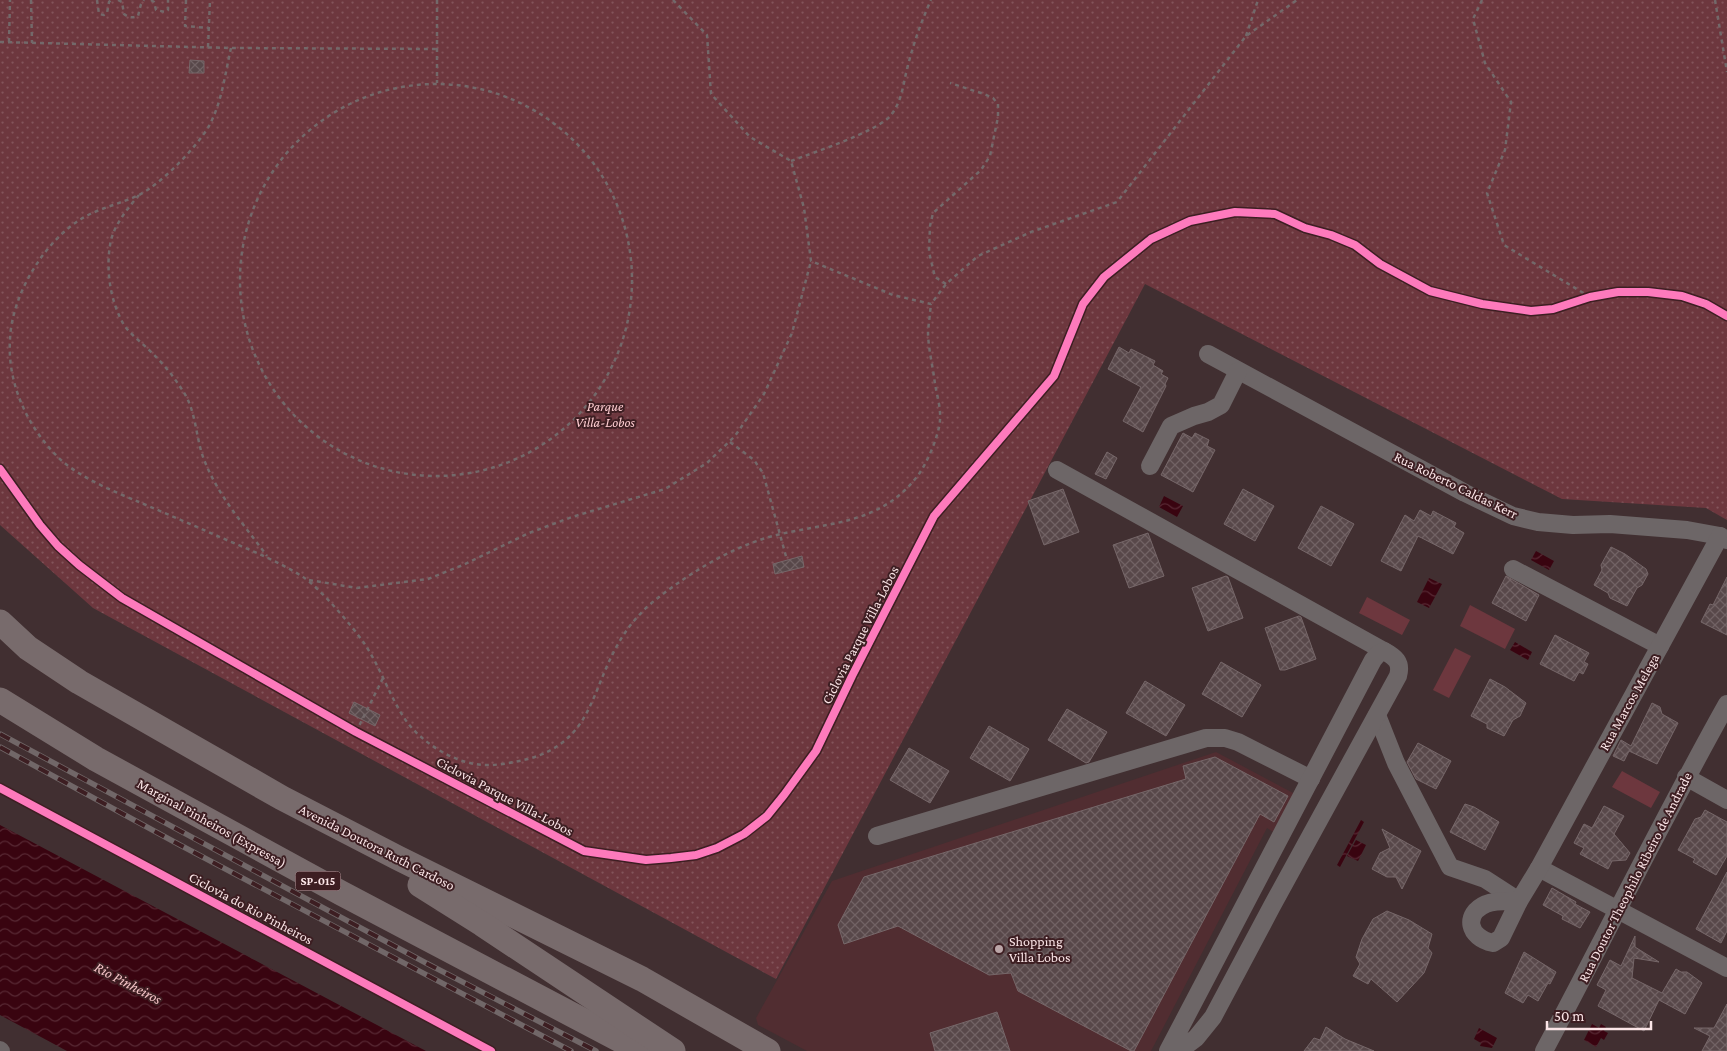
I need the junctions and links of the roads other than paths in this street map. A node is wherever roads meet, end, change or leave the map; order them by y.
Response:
1 (1208, 354) dead end
2 (1238, 371) junction
3 (1150, 466) dead end
4 (1058, 470) dead end
5 (1723, 538) edge
6 (1513, 569) dead end
7 (0, 622) edge
8 (0, 632) edge
9 (1660, 646) junction
10 (28, 648) junction
11 (1384, 651) junction
12 (0, 700) edge
13 (1727, 704) edge
14 (1377, 715) junction
15 (1686, 777) junction
16 (1311, 779) junction
17 (1727, 800) edge
18 (1290, 819) junction
19 (1314, 831) junction
20 (877, 836) dead end
21 (398, 858) junction
22 (1539, 868) junction
23 (1618, 911) junction
24 (1727, 968) edge
25 (641, 1051) edge
26 (673, 1051) edge
27 (768, 1051) edge
28 (1168, 1051) edge
29 (1179, 1051) edge
30 (1544, 1051) edge

1 - 2 street, Rua Roberto Caldas Kerr
2 - 3 street
2 - 5 street, Rua Roberto Caldas Kerr
4 - 11 street
5 - 9 street, Rua Marcos Melega
6 - 9 street
7 - 10 highway, Avenida Doutora Ruth Cardoso
8 - 10 highway
9 - 22 street, Rua Marcos Melega
10 - 21 highway, Avenida Doutora Ruth Cardoso
11 - 14 street
11 - 16 street
12 - 25 highway, Marginal Pinheiros (Expressa) / SP-015
13 - 15 street, Rua Doutor Theophilo Ribeiro de Andrade
14 - 19 street
14 - 22 street, Rua Marcos Melega
15 - 17 street
15 - 23 street, Rua Doutor Theophilo Ribeiro de Andrade
16 - 18 street
16 - 20 street
18 - 19 street
18 - 28 street
19 - 29 street
21 - 26 highway
21 - 27 highway, Avenida Doutora Ruth Cardoso
22 - 23 street
23 - 24 street
23 - 30 street, Rua Doutor Theophilo Ribeiro de Andrade

